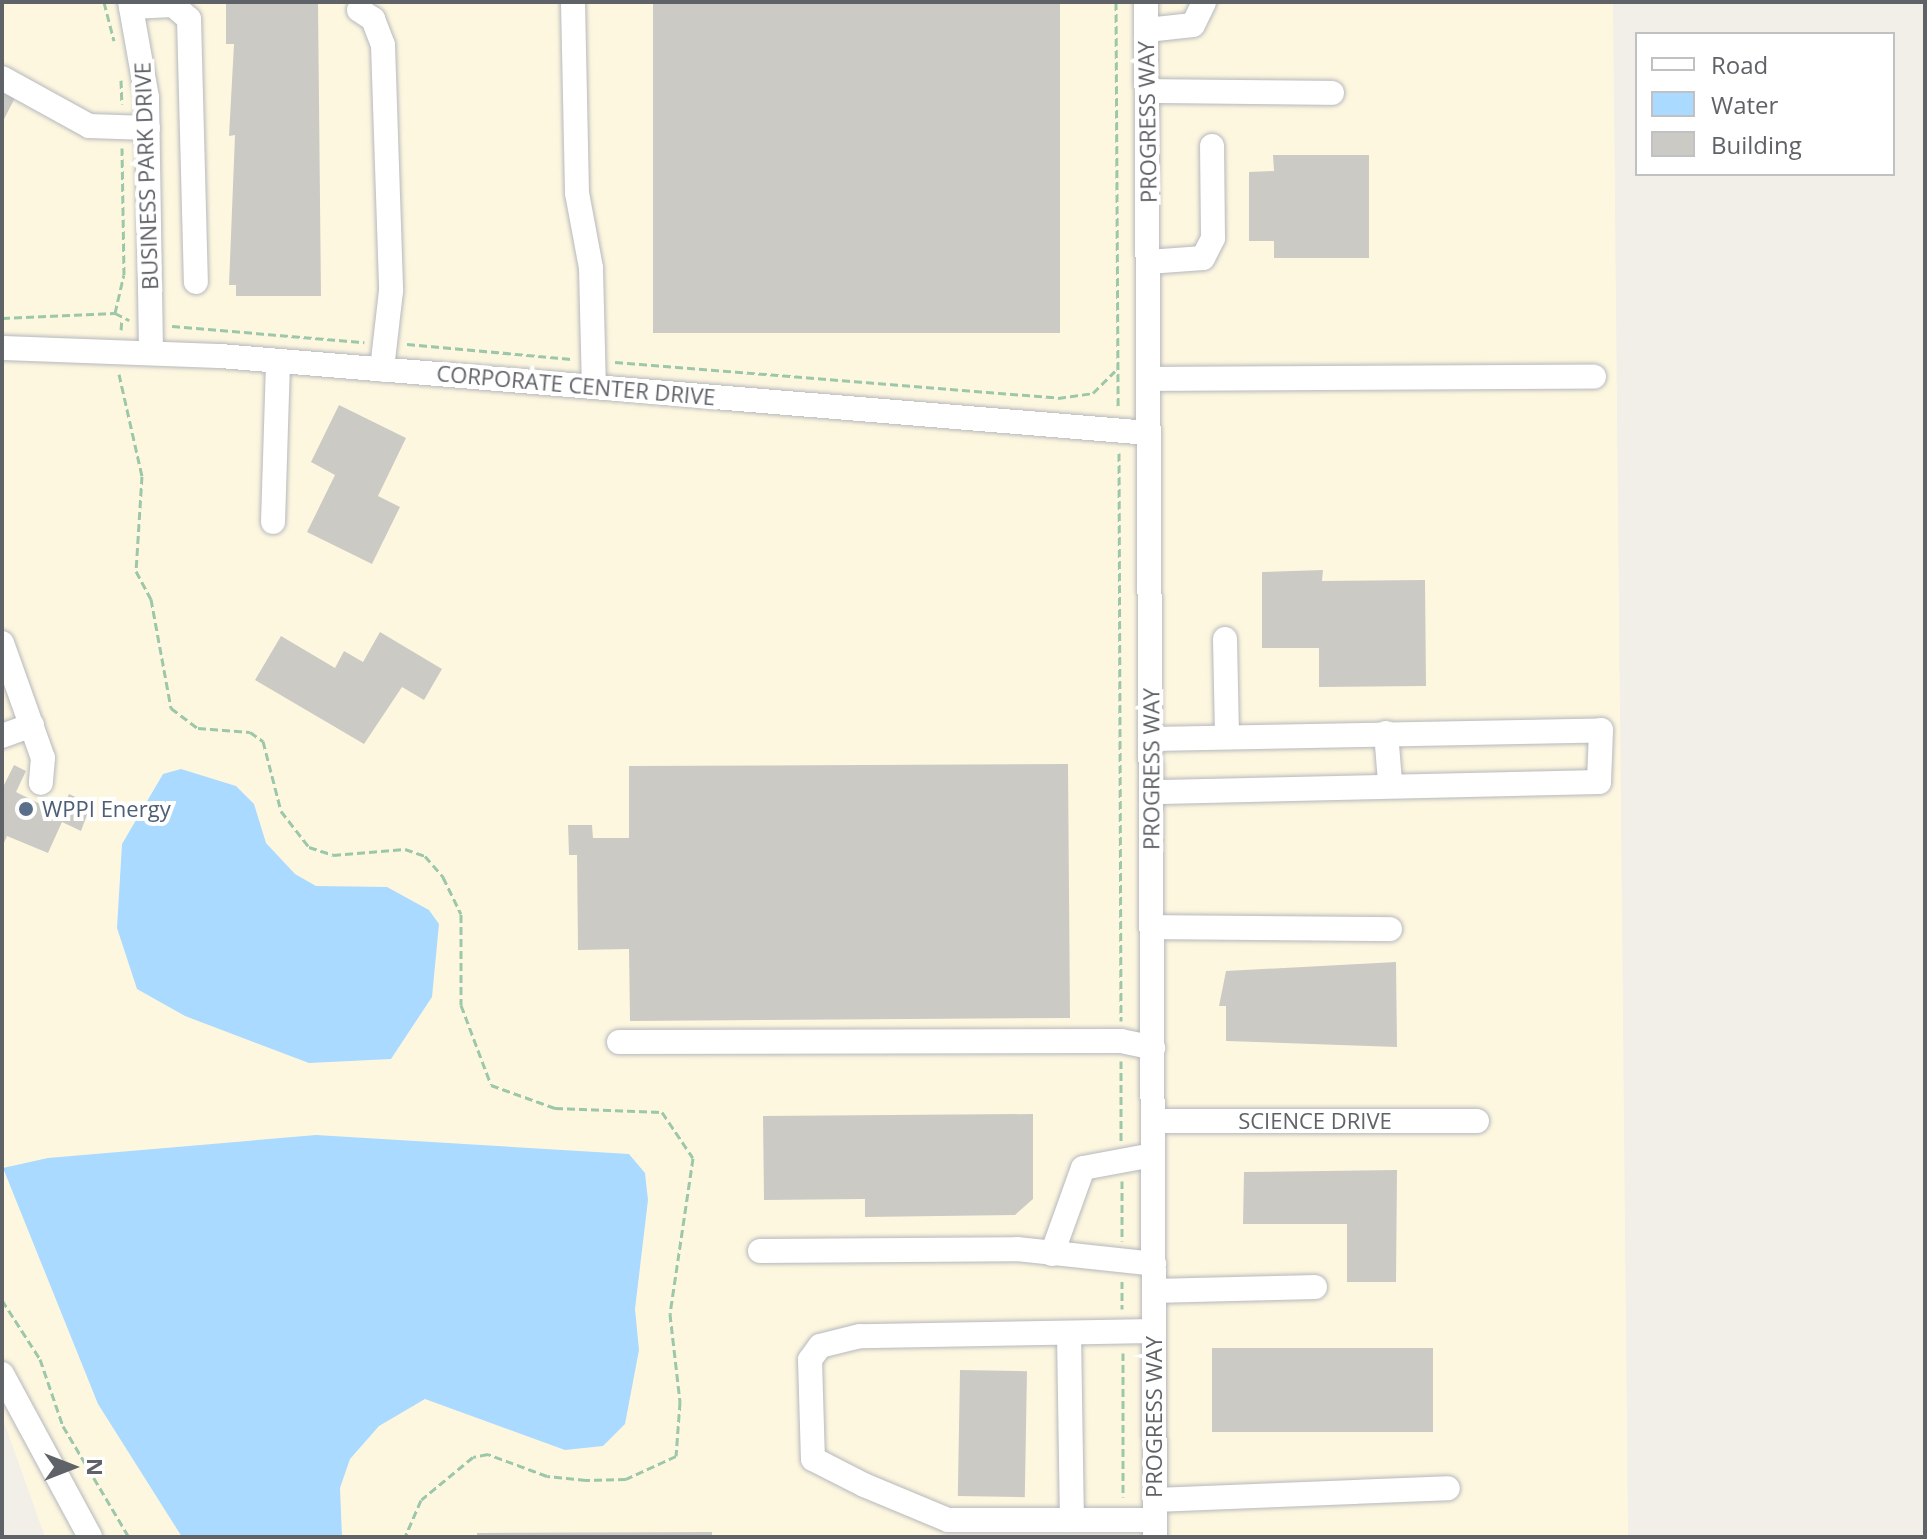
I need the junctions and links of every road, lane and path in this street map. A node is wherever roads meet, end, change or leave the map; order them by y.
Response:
1 (104, 2) edge
2 (573, 2) edge
3 (1116, 2) edge
4 (1146, 2) edge
5 (1204, 2) edge
6 (130, 4) edge
7 (359, 10) dead end
8 (1147, 30) junction
9 (115, 47) dead end
10 (119, 69) dead end
11 (2, 78) edge
12 (1148, 91) junction
13 (1332, 93) dead end
14 (122, 127) junction
15 (148, 128) junction
16 (1212, 146) dead end
17 (149, 157) junction
18 (193, 157) junction
19 (1148, 262) junction
20 (196, 282) dead end
21 (115, 313) junction
22 (2, 318) edge
23 (122, 319) junction
24 (150, 323) junction
25 (385, 343) junction
26 (2, 348) edge
27 (120, 349) junction
28 (151, 352) junction
29 (278, 361) junction
30 (593, 361) junction
31 (1117, 368) junction
32 (382, 369) junction
33 (1594, 377) dead end
34 (1149, 379) junction
35 (594, 387) junction
36 (1118, 430) junction
37 (1149, 433) junction
38 (273, 522) dead end
39 (1225, 639) dead end
40 (2, 643) edge
41 (32, 725) junction
42 (1386, 733) junction
43 (2, 736) edge
44 (1227, 737) junction
45 (1151, 739) junction
46 (1390, 782) junction
47 (41, 783) dead end
48 (1151, 792) junction
49 (1152, 927) junction
50 (1390, 929) dead end
51 (1121, 1041) junction
52 (619, 1042) dead end
53 (1153, 1048) junction
54 (1153, 1121) junction
55 (1477, 1121) dead end
56 (1153, 1155) junction
57 (1121, 1159) junction
58 (760, 1251) dead end
59 (1052, 1254) junction
60 (1122, 1264) junction
61 (1154, 1264) junction
62 (1315, 1287) dead end
63 (1154, 1291) junction
64 (2, 1300) edge
65 (1154, 1331) junction
66 (1123, 1332) junction
67 (1069, 1333) junction
68 (2, 1374) edge
69 (1448, 1488) dead end
70 (1155, 1519) edge
71 (1072, 1520) junction
72 (1124, 1520) junction
73 (90, 1537) edge
74 (129, 1537) edge
75 (405, 1537) edge

1 - 9 path
2 - 30 street
3 - 31 path
4 - 8 street, PROGRESS WAY
5 - 8 street
6 - 15 street, BUSINESS PARK DRIVE
6 - 18 street
7 - 25 street
8 - 12 street, PROGRESS WAY
10 - 14 path
11 - 14 street
12 - 13 street
12 - 19 street, PROGRESS WAY
14 - 15 street
14 - 21 path
15 - 17 street, BUSINESS PARK DRIVE
16 - 19 street
17 - 18 street
17 - 24 street, BUSINESS PARK DRIVE
18 - 20 street
19 - 34 street, PROGRESS WAY
21 - 22 path
21 - 23 path
23 - 24 path
23 - 27 path
24 - 25 path
24 - 28 street, BUSINESS PARK DRIVE
25 - 30 path
25 - 32 street
26 - 27 street, CORPORATE CENTER DRIVE
27 - 28 street, CORPORATE CENTER DRIVE
27 - 75 path
28 - 29 street, CORPORATE CENTER DRIVE
29 - 32 street, CORPORATE CENTER DRIVE
29 - 38 street
30 - 31 path
30 - 35 street
31 - 36 path
32 - 35 street, CORPORATE CENTER DRIVE
33 - 34 street
34 - 37 street, PROGRESS WAY
35 - 36 street, CORPORATE CENTER DRIVE
36 - 37 street, CORPORATE CENTER DRIVE
36 - 51 path
37 - 45 street, PROGRESS WAY
39 - 44 street
40 - 41 street
41 - 43 street
41 - 47 street
42 - 44 street
42 - 46 street
42 - 46 street
44 - 45 street
45 - 48 street, PROGRESS WAY
46 - 48 street
48 - 49 street, PROGRESS WAY
49 - 50 street
49 - 53 street, PROGRESS WAY
51 - 52 street
51 - 53 street
51 - 57 path
53 - 54 street, PROGRESS WAY
54 - 55 street, SCIENCE DRIVE
54 - 56 street, PROGRESS WAY
56 - 57 street
56 - 61 street, PROGRESS WAY
57 - 59 street
57 - 60 path
58 - 59 street
59 - 60 street
60 - 61 street
60 - 66 path
61 - 63 street, PROGRESS WAY
62 - 63 street
63 - 65 street, PROGRESS WAY
64 - 74 path
65 - 66 street
65 - 70 street, PROGRESS WAY
66 - 67 street
66 - 72 path
67 - 71 street
67 - 71 street
68 - 73 street
69 - 70 street
70 - 72 street
71 - 72 street

